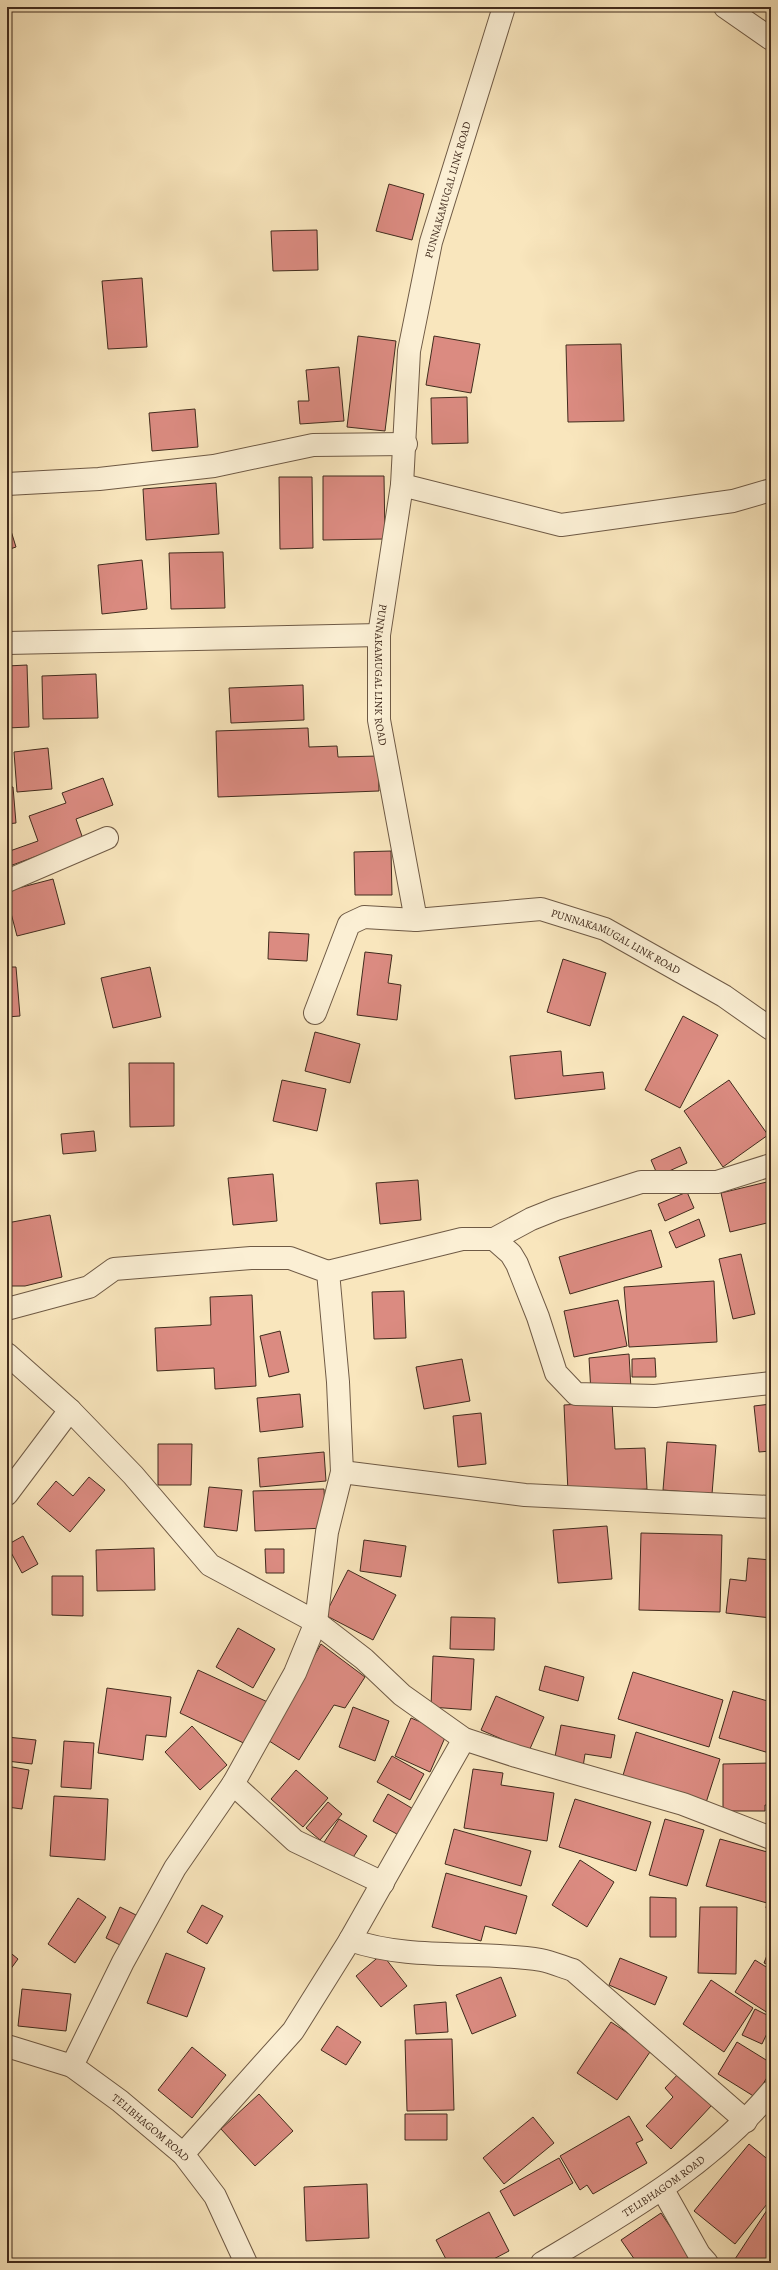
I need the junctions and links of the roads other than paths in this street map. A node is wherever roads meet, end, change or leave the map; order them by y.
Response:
1 (504, 7) edge
2 (725, 7) edge
3 (771, 39) edge
4 (406, 444) junction
5 (7, 484) edge
6 (402, 484) junction
7 (771, 490) edge
8 (379, 635) junction
9 (7, 643) edge
10 (106, 838) dead end
11 (7, 881) edge
12 (416, 920) junction
13 (315, 1013) dead end
14 (771, 1029) edge
15 (771, 1165) edge
16 (494, 1239) junction
17 (328, 1272) junction
18 (7, 1309) edge
19 (7, 1354) edge
20 (771, 1384) edge
21 (70, 1410) junction
22 (342, 1472) junction
23 (7, 1494) edge
24 (771, 1507) edge
25 (316, 1622) junction
26 (464, 1739) junction
27 (233, 1784) junction
28 (771, 1838) edge
29 (383, 1883) junction
30 (350, 1940) junction
31 (7, 2046) edge
32 (72, 2066) junction
33 (771, 2092) edge
34 (746, 2121) junction
35 (183, 2154) junction
36 (663, 2190) junction
37 (246, 2263) edge
38 (542, 2263) edge
39 (707, 2263) edge

1 - 4 street, PUNNAKAMUGAL LINK ROAD
2 - 3 street
4 - 5 street
4 - 6 street, PUNNAKAMUGAL LINK ROAD
6 - 7 street
6 - 8 street, PUNNAKAMUGAL LINK ROAD
8 - 9 street
8 - 12 street, PUNNAKAMUGAL LINK ROAD
10 - 11 street
12 - 13 street
12 - 14 street, PUNNAKAMUGAL LINK ROAD
15 - 16 street
16 - 17 street
16 - 20 street
17 - 18 street
17 - 22 street
19 - 21 street
21 - 23 street
21 - 25 street
22 - 24 street
22 - 25 street
25 - 26 street
25 - 27 street
26 - 28 street
26 - 29 street
27 - 29 street
27 - 32 street
29 - 30 street
30 - 34 street
30 - 35 street
31 - 32 street, TELIBHAGOM ROAD
32 - 35 street, TELIBHAGOM ROAD
33 - 34 street, TELIBHAGOM ROAD
34 - 36 street, TELIBHAGOM ROAD
35 - 37 street, TELIBHAGOM ROAD
36 - 38 street, TELIBHAGOM ROAD
36 - 39 street

